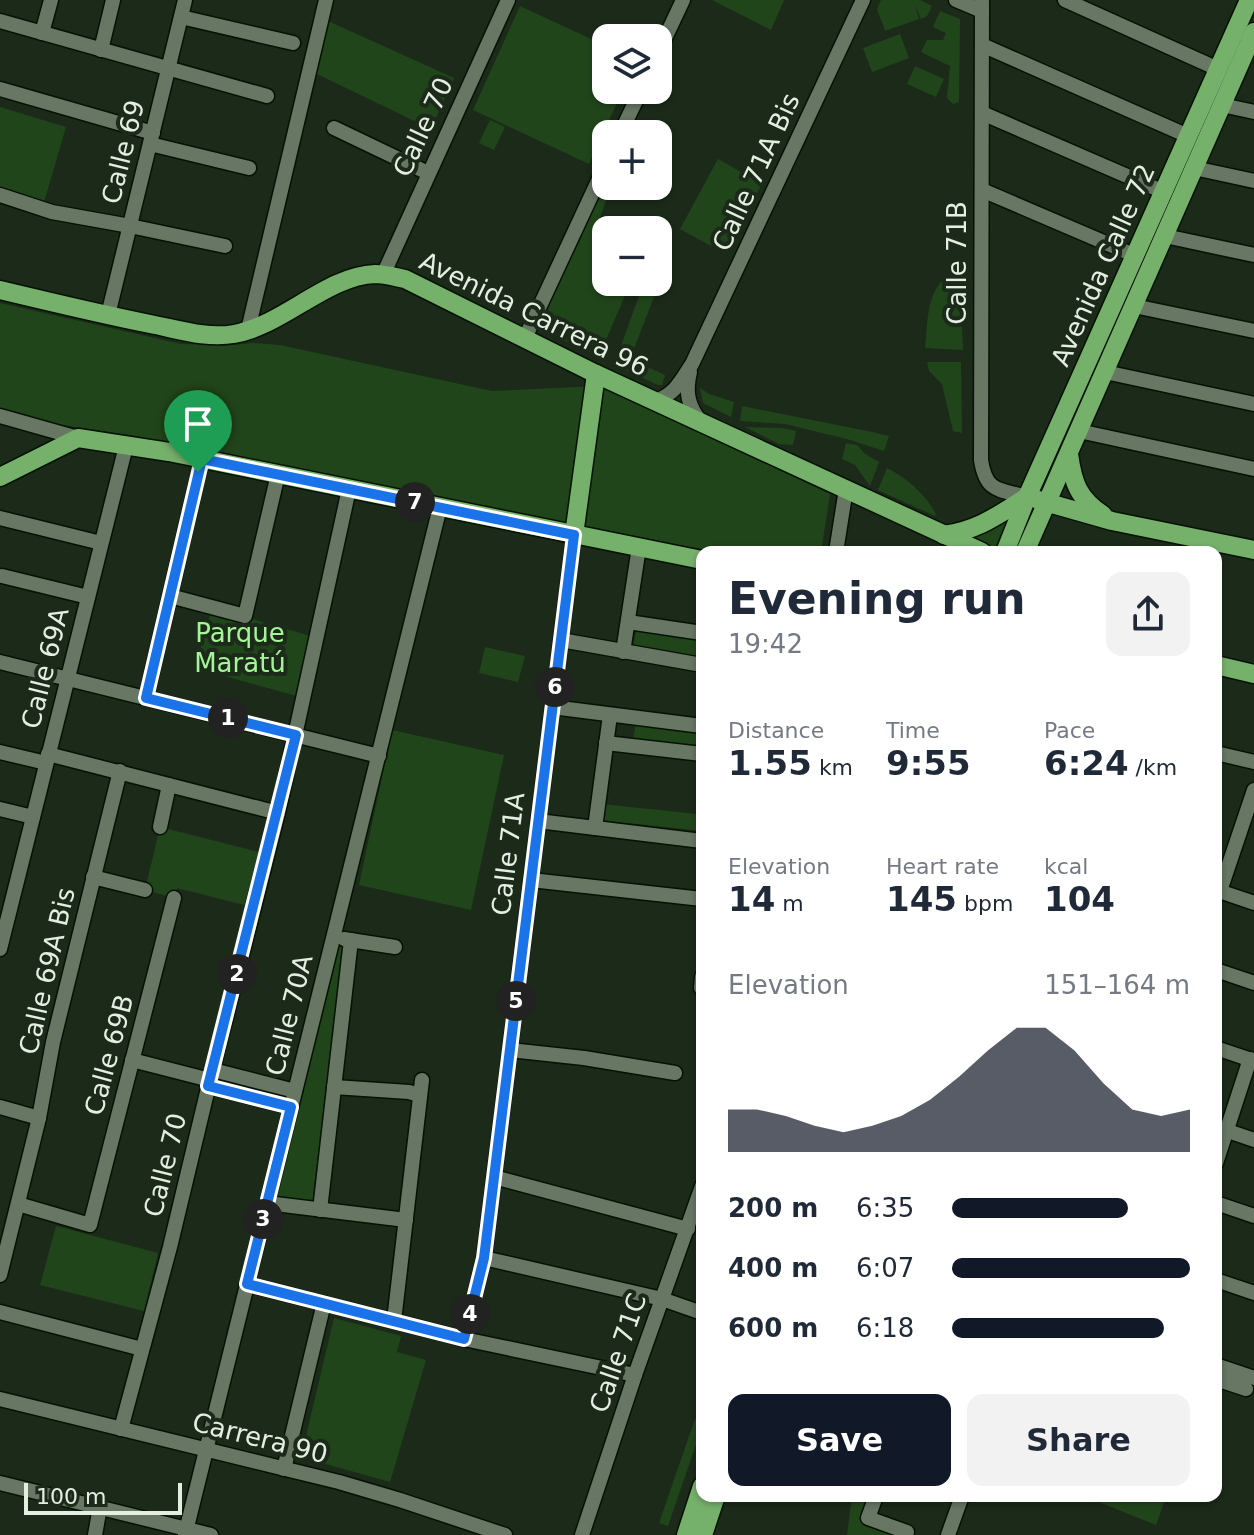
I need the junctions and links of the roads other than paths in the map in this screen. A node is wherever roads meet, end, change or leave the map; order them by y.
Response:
1 (51, 0) edge
2 (113, 0) edge
3 (185, 0) edge
4 (326, 0) edge
5 (508, 0) edge
6 (683, 0) edge
7 (863, 0) edge
8 (956, 0) edge
9 (1065, 0) edge
10 (1245, 1) edge
11 (982, 6) edge
12 (181, 17) junction
13 (0, 21) edge
14 (672, 24) edge
15 (42, 33) junction
16 (1254, 33) edge
17 (293, 43) dead end
18 (982, 45) junction
19 (101, 50) junction
20 (168, 69) junction
21 (1218, 69) junction
22 (0, 89) edge
23 (267, 96) dead end
24 (1222, 105) junction
25 (1254, 112) edge
26 (982, 113) junction
27 (334, 128) dead end
28 (1179, 132) dead end
29 (151, 138) junction
30 (249, 168) dead end
31 (1194, 168) junction
32 (428, 173) junction
33 (1254, 181) edge
34 (982, 190) junction
35 (1164, 192) junction
36 (592, 194) edge
37 (0, 195) edge
38 (130, 226) junction
39 (1165, 236) junction
40 (225, 246) dead end
41 (1254, 255) edge
42 (1136, 256) junction
43 (383, 275) junction
44 (0, 290) edge
45 (1134, 306) junction
46 (108, 315) junction
47 (248, 330) junction
48 (1254, 331) edge
49 (525, 338) junction
50 (692, 364) junction
51 (1105, 372) junction
52 (596, 374) junction
53 (655, 401) junction
54 (1254, 404) edge
55 (0, 416) edge
56 (701, 422) junction
57 (1079, 431) junction
58 (78, 438) junction
59 (126, 446) junction
60 (1069, 454) junction
61 (202, 459) junction
62 (1254, 469) edge
63 (278, 474) junction
64 (0, 477) edge
65 (349, 489) junction
66 (846, 489) junction
67 (1027, 497) junction
68 (1047, 503) junction
69 (440, 507) junction
70 (0, 518) edge
71 (1112, 521) junction
72 (574, 535) junction
73 (944, 535) junction
74 (101, 543) junction
75 (837, 546) edge
76 (969, 546) edge
77 (1007, 546) edge
78 (1028, 546) edge
79 (639, 547) junction
80 (1254, 550) edge
81 (696, 559) edge
82 (2, 576) dead end
83 (170, 596) junction
84 (88, 597) junction
85 (628, 622) junction
86 (696, 632) edge
87 (561, 640) junction
88 (623, 652) junction
89 (0, 662) edge
90 (696, 664) edge
91 (1222, 666) edge
92 (1254, 674) edge
93 (67, 679) junction
94 (146, 698) junction
95 (552, 707) junction
96 (610, 715) junction
97 (696, 725) edge
98 (296, 735) junction
99 (606, 743) junction
100 (0, 752) edge
101 (696, 753) edge
102 (1222, 754) edge
103 (379, 756) junction
104 (47, 759) junction
105 (1254, 762) edge
106 (120, 771) junction
107 (169, 785) junction
108 (1254, 790) edge
109 (0, 809) edge
110 (278, 813) junction
111 (33, 817) junction
112 (538, 821) junction
113 (160, 827) dead end
114 (595, 828) junction
115 (696, 840) edge
116 (93, 877) junction
117 (531, 880) junction
118 (1222, 880) edge
119 (145, 890) dead end
120 (1222, 892) edge
121 (174, 898) dead end
122 (696, 898) edge
123 (1254, 903) edge
124 (333, 937) junction
125 (351, 940) junction
126 (395, 947) dead end
127 (0, 949) edge
128 (1222, 972) edge
129 (1254, 983) edge
130 (510, 1050) junction
131 (1222, 1050) edge
132 (132, 1060) junction
133 (1252, 1060) edge
134 (675, 1073) dead end
135 (210, 1079) junction
136 (334, 1087) junction
137 (295, 1091) junction
138 (0, 1107) edge
139 (291, 1107) junction
140 (39, 1118) junction
141 (1222, 1127) edge
142 (1222, 1129) edge
143 (1254, 1140) edge
144 (494, 1177) junction
145 (267, 1203) junction
146 (18, 1204) junction
147 (696, 1204) edge
148 (1222, 1205) edge
149 (320, 1210) junction
150 (1254, 1216) edge
151 (406, 1220) junction
152 (688, 1229) junction
153 (484, 1258) junction
154 (0, 1275) edge
155 (1222, 1282) edge
156 (247, 1284) junction
157 (1254, 1293) edge
158 (662, 1299) junction
159 (324, 1303) junction
160 (696, 1311) edge
161 (0, 1312) edge
162 (394, 1321) junction
163 (464, 1339) junction
164 (142, 1349) junction
165 (1222, 1368) edge
166 (635, 1375) junction
167 (1222, 1380) edge
168 (1250, 1384) edge
169 (0, 1399) edge
170 (121, 1429) junction
171 (205, 1450) junction
172 (284, 1469) junction
173 (0, 1483) edge
174 (697, 1502) edge
175 (714, 1502) edge
176 (874, 1502) edge
177 (960, 1502) edge
178 (100, 1507) junction
179 (185, 1532) edge
180 (906, 1533) edge
181 (95, 1535) edge
182 (211, 1535) edge
183 (505, 1535) edge
184 (582, 1535) edge
185 (686, 1535) edge
186 (703, 1535) edge
187 (948, 1535) edge

1 - 15 street
2 - 19 street
3 - 12 street, Calle 69
4 - 47 street
5 - 32 street, Calle 70
6 - 14 street
7 - 50 street, Calle 71A Bis
8 - 11 street
9 - 21 street
10 - 21 main road, Avenida Calle 72
11 - 18 street, Calle 71B
12 - 17 street
12 - 20 street, Calle 69
13 - 15 street
15 - 19 street
16 - 24 main road, Avenida Calle 72
18 - 26 street, Calle 71B
18 - 28 street
19 - 20 street
20 - 23 street
20 - 29 street, Calle 69
21 - 35 main road, Avenida Calle 72
22 - 29 street
24 - 25 street
24 - 31 main road, Avenida Calle 72
26 - 34 street, Calle 71B
26 - 35 street
27 - 32 street
29 - 30 street
29 - 38 street, Calle 69
31 - 33 street
31 - 39 main road, Avenida Calle 72
32 - 43 street, Calle 70
34 - 42 street
34 - 67 street, Calle 71B
35 - 42 main road, Avenida Calle 72
36 - 49 street
37 - 38 street
38 - 40 street
38 - 46 street, Calle 69
39 - 41 street
39 - 45 main road, Avenida Calle 72
42 - 67 main road, Avenida Calle 72
43 - 47 main road, Avenida Carrera 96
43 - 49 main road, Avenida Carrera 96
44 - 46 main road, Avenida Carrera 96
45 - 48 street
45 - 51 main road, Avenida Calle 72
46 - 47 main road, Avenida Carrera 96
49 - 52 main road, Avenida Carrera 96
50 - 53 street, Calle 71A Bis
50 - 56 street, Calle 71A Bis
51 - 54 street
51 - 57 main road, Avenida Calle 72
52 - 53 main road, Avenida Carrera 96
52 - 72 main road, Calle 71A
53 - 56 main road, Avenida Carrera 96
55 - 58 street
56 - 66 main road, Avenida Carrera 96
57 - 60 main road, Avenida Calle 72
57 - 62 street
58 - 59 main road
58 - 64 main road
59 - 61 main road
59 - 74 street, Calle 69A
60 - 68 main road, Avenida Calle 72
60 - 71 main road
61 - 63 main road
61 - 83 street
63 - 65 main road
63 - 83 street
65 - 69 main road
65 - 98 street, Calle 70
66 - 73 main road, Avenida Carrera 96
66 - 75 street
67 - 68 main road
67 - 73 main road
67 - 77 main road, Avenida Calle 72
68 - 71 main road
68 - 78 main road, Avenida Calle 72
69 - 72 main road
69 - 103 street, Calle 70A
70 - 74 street
71 - 80 main road
72 - 79 main road
72 - 87 street, Calle 71A
73 - 76 main road, Avenida Carrera 96
74 - 84 street, Calle 69A
79 - 81 main road
79 - 85 street
82 - 84 street
83 - 94 street
84 - 93 street, Calle 69A
85 - 86 street
85 - 88 street
87 - 88 street
87 - 95 street, Calle 71A
88 - 90 street
89 - 93 street
91 - 92 main road
93 - 94 street
93 - 104 street, Calle 69A
94 - 98 street
95 - 96 street
95 - 112 street, Calle 71A
96 - 97 street
96 - 99 street
98 - 103 street
98 - 110 street, Calle 70
99 - 101 street
99 - 114 street
100 - 104 street
102 - 105 street
103 - 124 street, Calle 70A
104 - 106 street
104 - 111 street, Calle 69A
106 - 107 street
106 - 116 street, Calle 69A Bis
107 - 110 street
107 - 113 street
108 - 118 street
109 - 111 street
110 - 135 street, Calle 70
111 - 127 street, Calle 69A
112 - 114 street
112 - 117 street, Calle 71A
114 - 115 street
116 - 119 street
116 - 140 street, Calle 69A Bis
117 - 122 street
117 - 130 street, Calle 71A
120 - 123 street
121 - 132 street, Calle 69B
124 - 125 street
124 - 137 street, Calle 70A
125 - 126 street
125 - 136 street
128 - 129 street
130 - 134 street
130 - 144 street, Calle 71A
131 - 133 street
132 - 135 street
132 - 146 street, Calle 69B
133 - 141 street
135 - 137 street
135 - 139 street
135 - 164 street, Calle 70
136 - 149 street
136 - 151 street
137 - 139 street, Calle 70A
138 - 140 street
139 - 145 street, Calle 70A
140 - 146 street, Calle 69A Bis
142 - 143 street
144 - 152 street
144 - 153 street, Calle 71A
145 - 149 street
145 - 156 street, Calle 70A
146 - 154 street, Calle 69A Bis
147 - 152 street, Calle 71C
148 - 150 street
149 - 151 street
151 - 162 street
152 - 158 street, Calle 71C
153 - 158 street
153 - 163 street, Calle 71A
155 - 157 street
156 - 159 street
156 - 171 street, Calle 70A
158 - 160 street
158 - 166 street, Calle 71C
159 - 162 street
159 - 172 street
161 - 164 street
162 - 163 street
163 - 166 street
164 - 170 street, Calle 70
165 - 168 street
166 - 184 street, Calle 71C
167 - 168 street
169 - 170 street, Carrera 90
170 - 171 street, Carrera 90
171 - 172 street, Carrera 90
171 - 179 street, Calle 70A
172 - 183 street, Carrera 90
173 - 178 street
174 - 185 main road
175 - 186 main road
176 - 180 street
177 - 187 street
178 - 179 street
178 - 181 street
179 - 182 street

